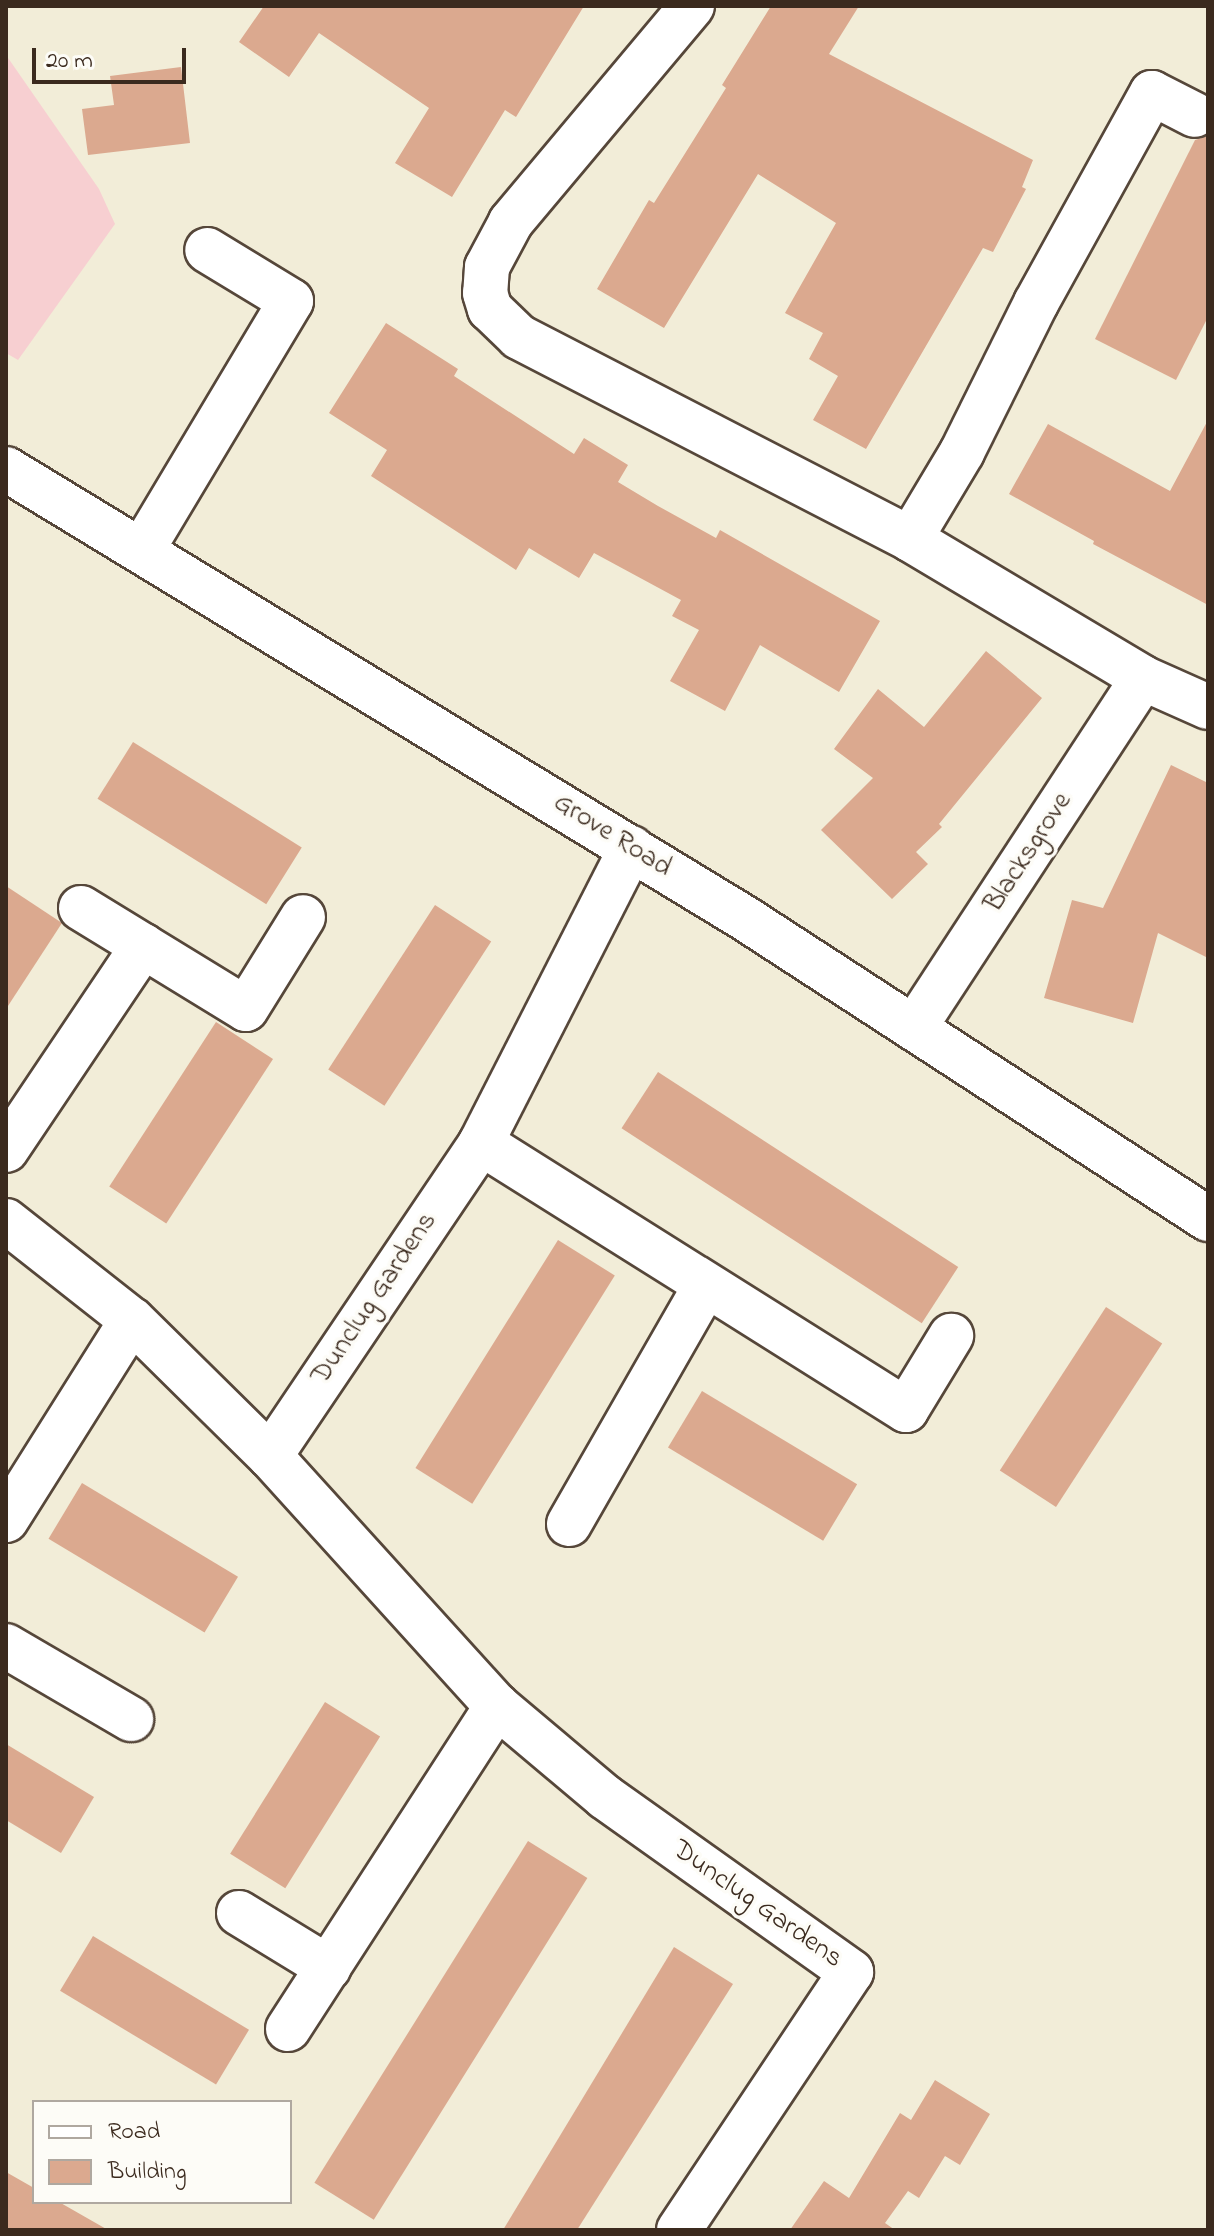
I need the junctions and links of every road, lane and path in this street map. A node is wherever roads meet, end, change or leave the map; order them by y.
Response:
1 (692, 6) edge
2 (1195, 115) dead end
3 (207, 250) dead end
4 (6, 469) edge
5 (910, 539) junction
6 (142, 550) junction
7 (1143, 678) junction
8 (1208, 707) edge
9 (631, 848) junction
10 (81, 908) dead end
11 (303, 917) dead end
12 (143, 946) junction
13 (914, 1028) junction
14 (481, 1143) junction
15 (6, 1150) edge
16 (1208, 1219) edge
17 (6, 1221) edge
18 (706, 1285) junction
19 (132, 1320) junction
20 (951, 1336) dead end
21 (270, 1456) junction
22 (6, 1520) edge
23 (569, 1524) dead end
24 (6, 1646) edge
25 (497, 1706) junction
26 (131, 1719) dead end
27 (239, 1913) dead end
28 (329, 1968) junction
29 (288, 2029) dead end
30 (679, 2230) edge

1 - 5 street
2 - 5 street
3 - 6 street
4 - 6 street, Grove Road
5 - 7 street
6 - 9 street, Grove Road
7 - 8 street
7 - 13 street, Blacksgrove
9 - 13 street, Grove Road
9 - 14 street, Dunclug Gardens
10 - 12 street
11 - 12 street
12 - 15 street
13 - 16 street, Grove Road
14 - 18 street
14 - 21 street, Dunclug Gardens
17 - 19 street, Dunclug Gardens
18 - 20 street
18 - 23 street
19 - 21 street, Dunclug Gardens
19 - 22 street
21 - 25 street, Dunclug Gardens
24 - 26 street
25 - 28 street
25 - 30 street, Dunclug Gardens
27 - 28 street
28 - 29 street

